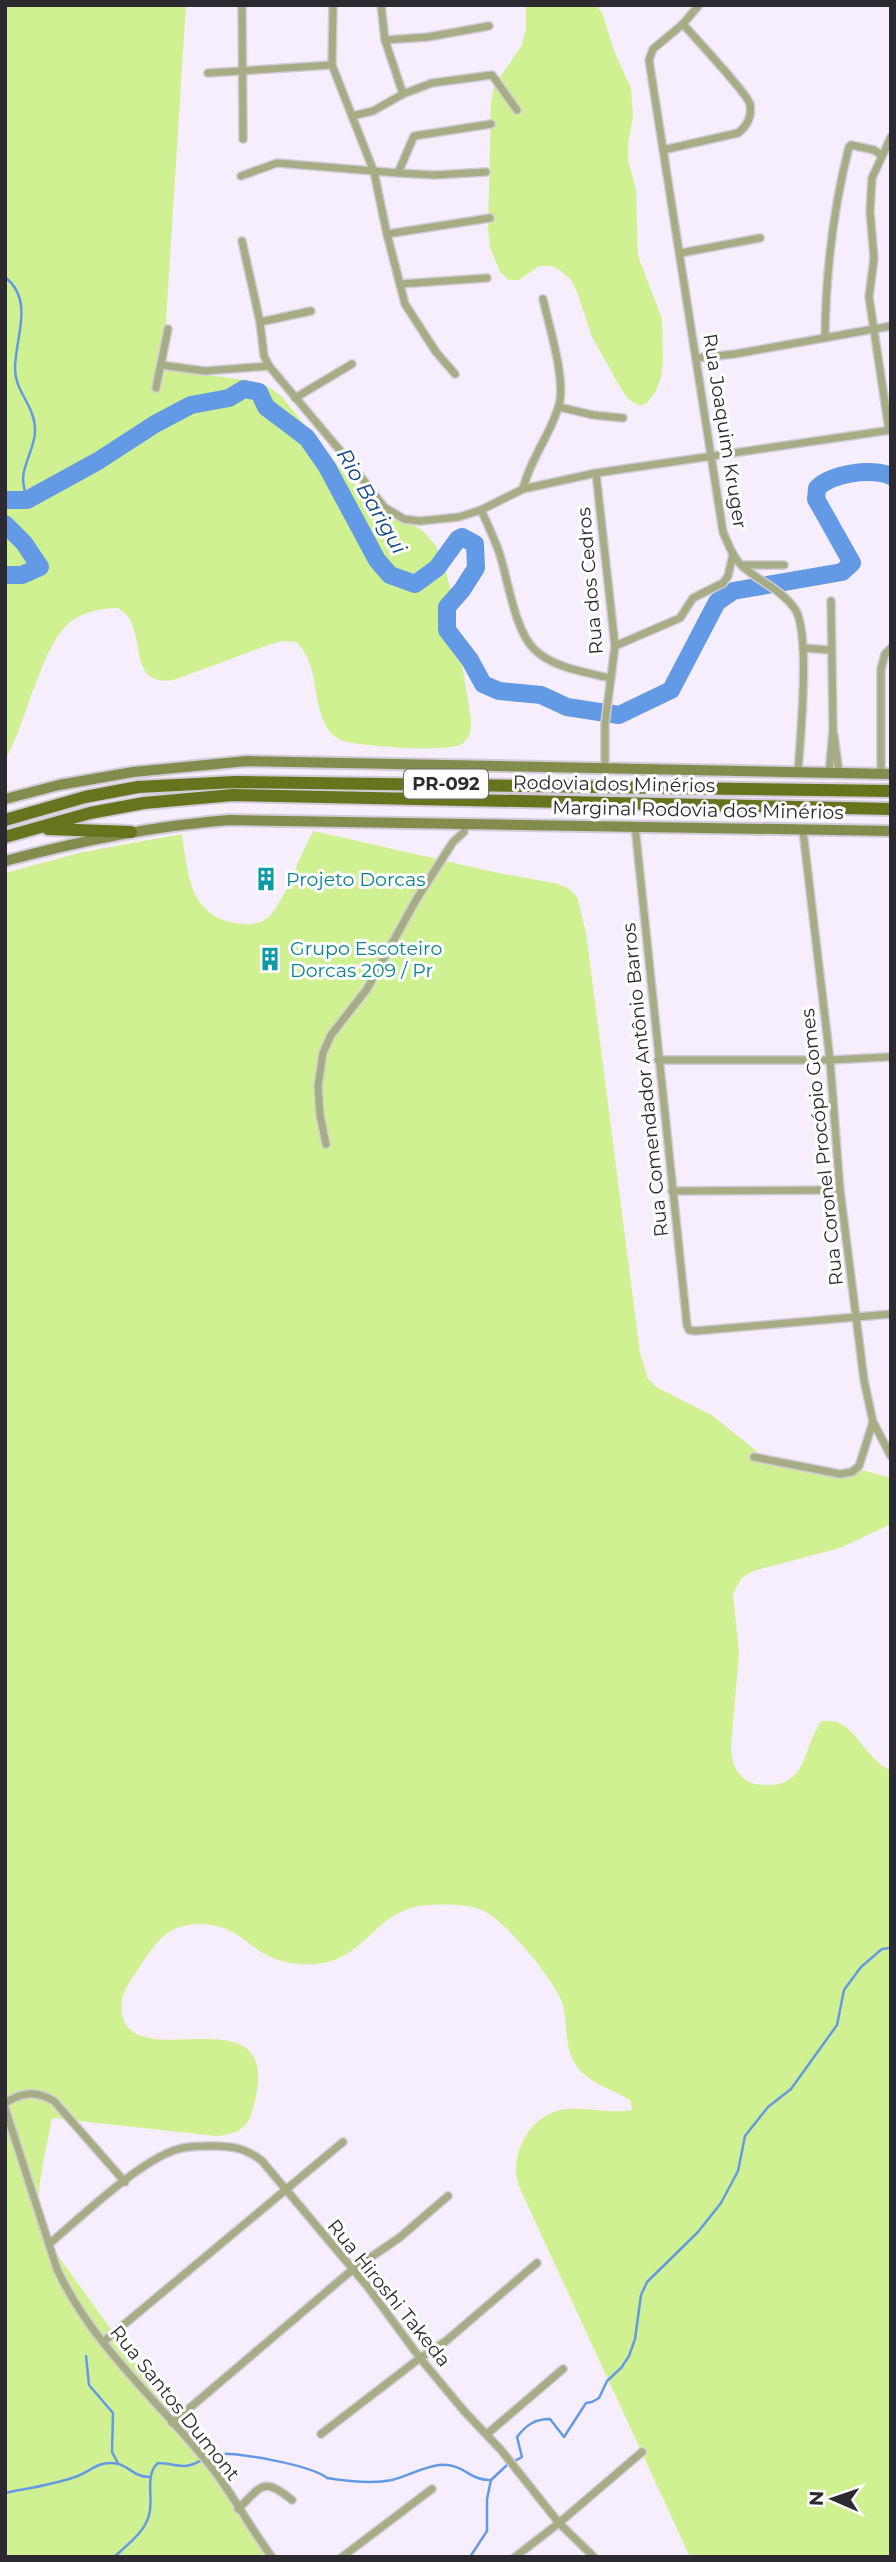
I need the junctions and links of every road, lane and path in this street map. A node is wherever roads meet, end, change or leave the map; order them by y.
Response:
1 (242, 5) edge
2 (333, 5) edge
3 (381, 5) edge
4 (699, 5) edge
5 (682, 24) junction
6 (489, 26) dead end
7 (385, 40) junction
8 (332, 65) junction
9 (242, 71) junction
10 (208, 73) dead end
11 (403, 94) junction
12 (517, 110) dead end
13 (352, 116) junction
14 (491, 124) dead end
15 (891, 137) edge
16 (243, 139) dead end
17 (663, 150) junction
18 (881, 155) junction
19 (374, 172) junction
20 (486, 172) dead end
21 (398, 173) junction
22 (241, 176) dead end
23 (490, 218) dead end
24 (387, 234) junction
25 (760, 239) dead end
26 (242, 242) dead end
27 (681, 254) junction
28 (487, 278) dead end
29 (400, 284) junction
30 (543, 299) dead end
31 (311, 311) dead end
32 (260, 322) junction
33 (891, 326) edge
34 (168, 329) dead end
35 (873, 330) junction
36 (825, 337) junction
37 (696, 358) junction
38 (352, 364) dead end
39 (161, 365) junction
40 (268, 366) junction
41 (455, 374) dead end
42 (156, 388) dead end
43 (295, 398) junction
44 (559, 407) junction
45 (623, 418) dead end
46 (890, 430) edge
47 (711, 456) junction
48 (596, 473) junction
49 (523, 489) junction
50 (481, 510) junction
51 (733, 554) junction
52 (741, 565) junction
53 (784, 565) dead end
54 (831, 601) dead end
55 (615, 646) junction
56 (803, 648) junction
57 (891, 648) edge
58 (831, 650) junction
59 (610, 678) junction
60 (605, 770) junction
61 (798, 773) junction
62 (834, 773) junction
63 (886, 774) edge
64 (891, 791) edge
65 (5, 799) edge
66 (891, 809) edge
67 (5, 820) edge
68 (465, 822) junction
69 (635, 826) junction
70 (33, 828) junction
71 (803, 831) junction
72 (891, 831) edge
73 (131, 832) junction
74 (5, 837) edge
75 (5, 861) edge
76 (888, 1057) dead end
77 (658, 1060) junction
78 (830, 1060) junction
79 (326, 1144) dead end
80 (840, 1190) junction
81 (672, 1191) junction
82 (891, 1314) edge
83 (855, 1317) junction
84 (873, 1422) junction
85 (891, 1456) edge
86 (754, 1457) dead end
87 (5, 2105) edge
88 (343, 2142) dead end
89 (125, 2182) junction
90 (285, 2188) junction
91 (448, 2196) dead end
92 (49, 2244) junction
93 (537, 2263) dead end
94 (352, 2270) junction
95 (103, 2342) junction
96 (419, 2358) junction
97 (563, 2369) dead end
98 (172, 2423) junction
99 (321, 2434) dead end
100 (487, 2434) junction
101 (642, 2452) dead end
102 (432, 2489) dead end
103 (292, 2500) dead end
104 (238, 2509) junction
105 (559, 2523) junction
106 (272, 2557) edge
107 (342, 2557) edge
108 (515, 2557) edge
109 (594, 2557) edge

1 - 9 street
2 - 8 street
3 - 7 street
4 - 5 street
5 - 17 street, Rua Joaquim Kruger
5 - 17 street
6 - 7 street
7 - 11 street
8 - 9 street
8 - 13 street
9 - 10 street
9 - 16 street
11 - 12 street
11 - 13 street
13 - 19 street
14 - 21 street
15 - 18 street
17 - 27 street, Rua Joaquim Kruger
18 - 35 street
18 - 36 street
19 - 21 street
19 - 22 street
19 - 24 street
20 - 21 street
23 - 24 street
24 - 29 street
25 - 27 street
26 - 32 street
27 - 37 street, Rua Joaquim Kruger
28 - 29 street
29 - 41 street
30 - 44 street
31 - 32 street
32 - 40 street
33 - 35 street
34 - 39 street
35 - 36 street
35 - 46 street
36 - 37 street
37 - 47 street, Rua Joaquim Kruger
38 - 43 street
39 - 40 street
39 - 42 street
40 - 43 street
43 - 50 street
44 - 45 street
44 - 49 street
46 - 47 street
47 - 48 street
47 - 51 street, Rua Joaquim Kruger
48 - 49 street
48 - 55 street, Rua dos Cedros
49 - 50 street
50 - 59 street
51 - 52 street, Rua Joaquim Kruger
51 - 55 street
52 - 53 street
52 - 56 street, Rua Joaquim Kruger
54 - 58 street
55 - 59 street, Rua dos Cedros
56 - 58 street
56 - 61 street, Rua Joaquim Kruger
57 - 63 street
58 - 62 street
59 - 60 street, Rua dos Cedros
60 - 61 main road, Marginal Rodovia dos Minérios
60 - 65 main road, Marginal Rodovia dos Minérios
61 - 62 main road, Marginal Rodovia dos Minérios
62 - 63 main road, Marginal Rodovia dos Minérios
64 - 67 main road, Rodovia dos Minérios / PR-092
66 - 70 main road, Rodovia dos Minérios / PR-092
68 - 69 main road, Marginal Rodovia dos Minérios
68 - 73 main road, Marginal Rodovia dos Minérios
68 - 79 street
69 - 71 main road, Marginal Rodovia dos Minérios
69 - 77 street, Rua Comendador Antônio Barros
70 - 73 main road
70 - 74 main road, Rodovia dos Minérios / PR-092
71 - 72 main road, Marginal Rodovia dos Minérios
71 - 78 street, Rua Coronel Procópio Gomes
73 - 75 main road, Marginal Rodovia dos Minérios
76 - 78 street
77 - 78 street
77 - 81 street, Rua Comendador Antônio Barros
78 - 80 street, Rua Coronel Procópio Gomes
80 - 81 street
80 - 83 street, Rua Coronel Procópio Gomes
81 - 83 street, Rua Comendador Antônio Barros
82 - 83 street
83 - 84 street, Rua Coronel Procópio Gomes
84 - 85 street, Rua Coronel Procópio Gomes
84 - 86 street
87 - 89 street
87 - 92 street, Rua Santos Dumont
88 - 90 street
89 - 90 street, Rua Hiroshi Takeda
89 - 92 street, Rua Hiroshi Takeda
90 - 94 street, Rua Hiroshi Takeda
90 - 95 street
91 - 94 street
92 - 95 street, Rua Santos Dumont
93 - 96 street
94 - 96 street, Rua Hiroshi Takeda
94 - 98 street
95 - 98 street, Rua Santos Dumont
96 - 99 street
96 - 100 street, Rua Hiroshi Takeda
97 - 100 street
98 - 104 street, Rua Santos Dumont
100 - 105 street, Rua Hiroshi Takeda
101 - 105 street
102 - 107 street
103 - 104 street
104 - 106 street, Rua Santos Dumont
105 - 108 street
105 - 109 street, Rua Hiroshi Takeda

